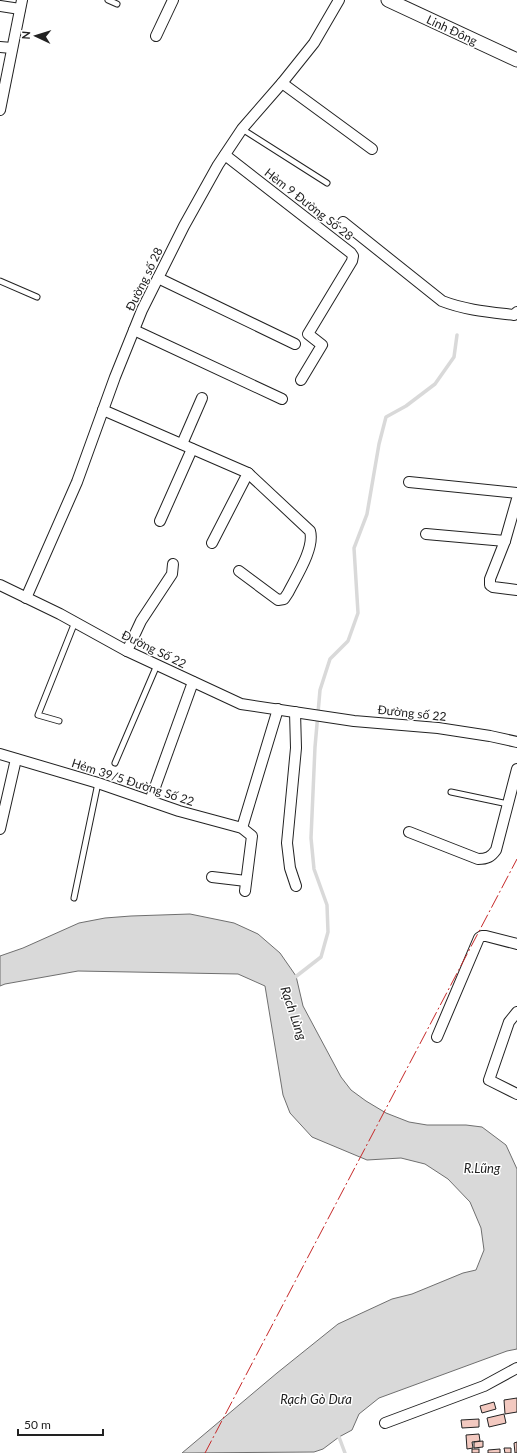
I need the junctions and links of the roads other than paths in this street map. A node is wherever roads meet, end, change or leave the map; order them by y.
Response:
1 (108, 0) edge
2 (173, 0) edge
3 (339, 0) edge
4 (388, 0) edge
5 (117, 4) dead end
6 (21, 5) edge
7 (0, 6) edge
8 (156, 36) dead end
9 (0, 47) edge
10 (12, 48) junction
11 (517, 60) edge
12 (282, 83) junction
13 (0, 110) edge
14 (242, 129) junction
15 (372, 149) dead end
16 (225, 155) junction
17 (327, 183) dead end
18 (343, 222) dead end
19 (158, 278) junction
20 (0, 281) edge
21 (37, 297) dead end
22 (517, 312) edge
23 (134, 330) junction
24 (295, 344) dead end
25 (301, 380) dead end
26 (202, 398) dead end
27 (282, 399) dead end
28 (103, 410) junction
29 (182, 444) junction
30 (192, 449) junction
31 (248, 473) junction
32 (410, 482) dead end
33 (517, 493) edge
34 (517, 498) edge
35 (160, 521) dead end
36 (426, 534) dead end
37 (505, 541) junction
38 (212, 543) dead end
39 (173, 564) dead end
40 (239, 571) dead end
41 (0, 586) edge
42 (517, 590) edge
43 (26, 598) junction
44 (74, 622) junction
45 (127, 650) junction
46 (157, 665) junction
47 (193, 682) junction
48 (278, 709) junction
49 (300, 713) junction
50 (59, 721) dead end
51 (517, 742) edge
52 (0, 754) edge
53 (16, 759) junction
54 (115, 763) dead end
55 (517, 769) edge
56 (98, 783) junction
57 (451, 792) dead end
58 (150, 801) junction
59 (508, 804) junction
60 (242, 828) junction
61 (0, 829) edge
62 (409, 832) dead end
63 (212, 877) dead end
64 (296, 886) dead end
65 (74, 898) dead end
66 (517, 944) edge
67 (517, 1012) edge
68 (437, 1037) dead end
69 (517, 1094) edge
70 (517, 1368) edge
71 (385, 1423) dead end

1 - 5 lane
2 - 8 street
3 - 12 street, Đường số 28
4 - 11 street, Linh Đông
6 - 7 street
6 - 10 street
9 - 10 street
10 - 13 street
12 - 14 street, Đường số 28
12 - 15 street
14 - 16 street, Đường số 28
14 - 17 lane
16 - 19 street, Đường số 28
16 - 25 street, Hẻm 9 Đường Số 28
18 - 22 street
19 - 23 street, Đường số 28
19 - 24 street
20 - 21 lane
23 - 27 street
23 - 28 street, Đường số 28
26 - 29 street
28 - 29 street
28 - 43 street, Đường số 28
29 - 30 street
30 - 31 street
30 - 35 street
31 - 38 street
31 - 40 street
32 - 33 street
34 - 37 street
36 - 37 street
37 - 42 street
39 - 45 street
41 - 43 street, Đường Số 22
43 - 44 street, Đường Số 22
44 - 45 street, Đường Số 22
44 - 50 lane
45 - 46 street, Đường Số 22
46 - 47 street, Đường Số 22
46 - 54 lane
47 - 48 street, Đường Số 22
47 - 58 street
48 - 49 street, Đường Số 22
48 - 60 street
49 - 51 street, Đường số 22
49 - 64 street
52 - 53 street, Hẻm 39/5 Đường Số 22
53 - 56 street, Hẻm 39/5 Đường Số 22
53 - 61 street
55 - 59 street
56 - 58 street, Hẻm 39/5 Đường Số 22
56 - 65 lane
57 - 59 lane
58 - 60 street, Hẻm 39/5 Đường Số 22
59 - 62 street
60 - 63 street
66 - 68 street
67 - 69 street
70 - 71 street

